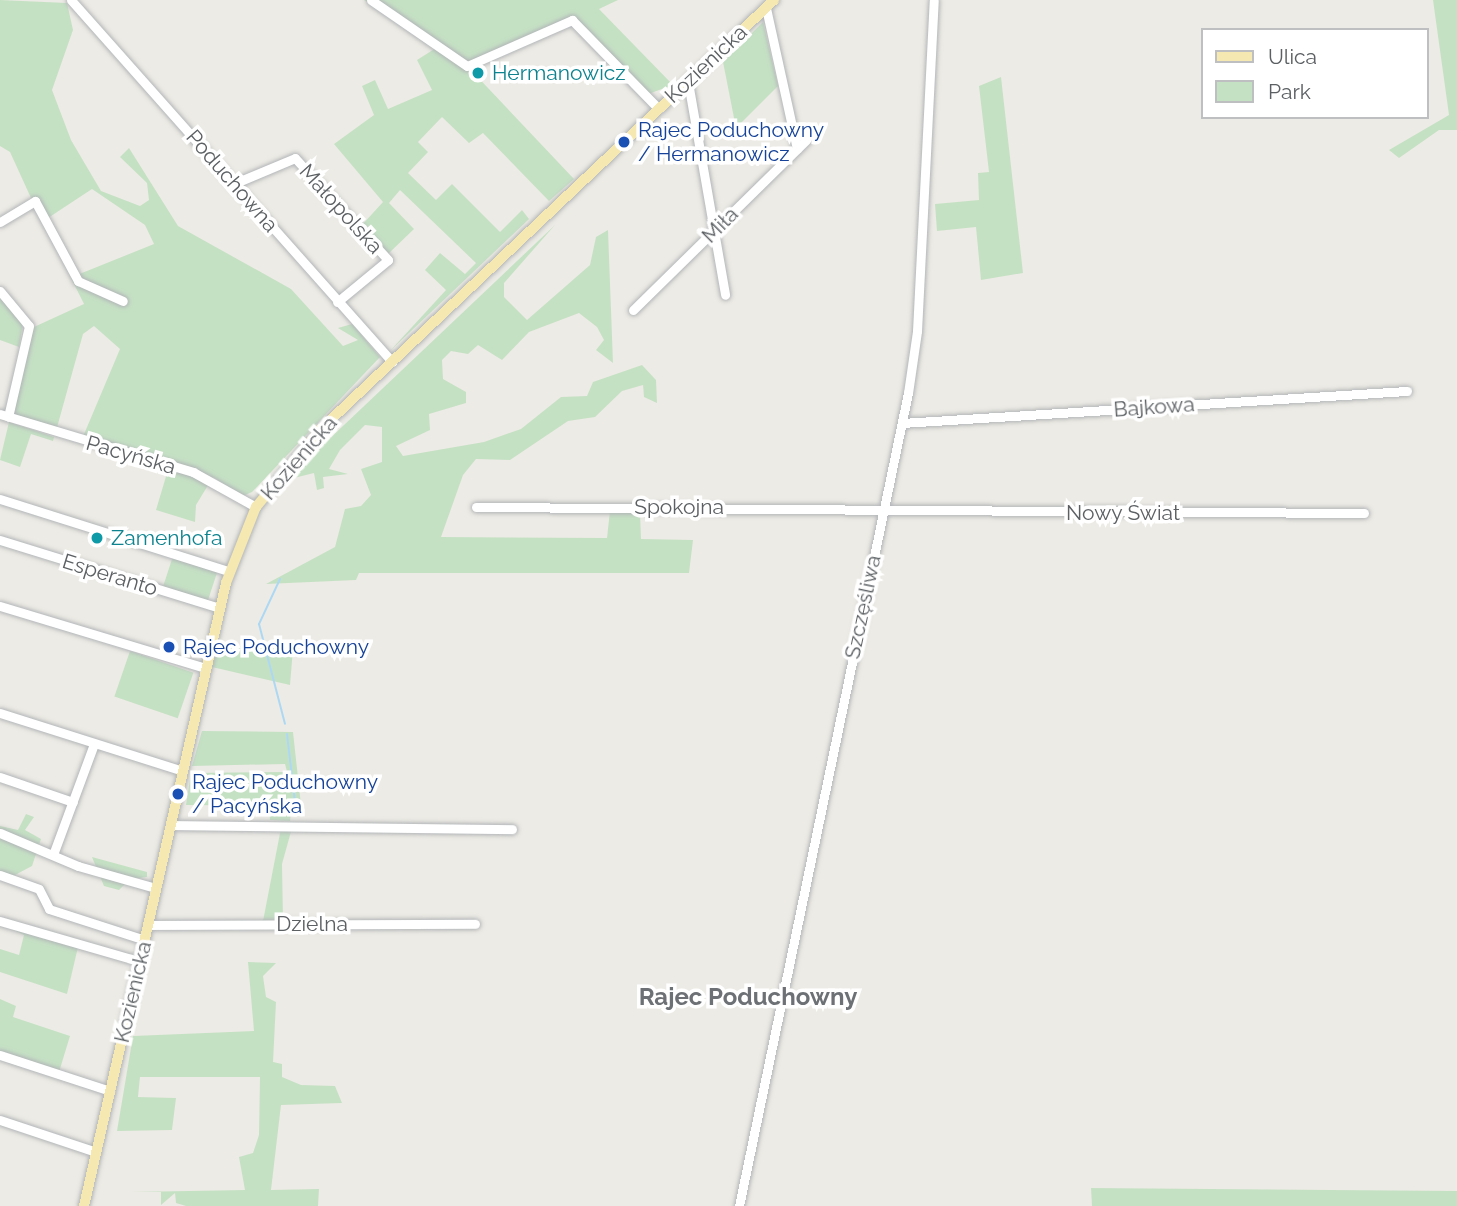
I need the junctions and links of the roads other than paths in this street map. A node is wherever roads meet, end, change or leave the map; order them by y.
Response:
1 (71, 0) edge
2 (371, 0) edge
3 (934, 0) edge
4 (770, 4) edge
5 (688, 82) junction
6 (659, 109) junction
7 (806, 139) dead end
8 (797, 149) junction
9 (233, 184) junction
10 (0, 222) edge
11 (713, 232) junction
12 (0, 291) edge
13 (725, 295) dead end
14 (123, 301) dead end
15 (337, 302) junction
16 (633, 310) dead end
17 (392, 362) junction
18 (1407, 391) dead end
19 (4, 415) edge
20 (902, 423) junction
21 (0, 499) edge
22 (257, 507) junction
23 (476, 507) dead end
24 (883, 510) junction
25 (1364, 513) dead end
26 (0, 540) edge
27 (229, 571) junction
28 (0, 607) edge
29 (220, 608) junction
30 (206, 668) junction
31 (0, 713) edge
32 (94, 744) junction
33 (183, 771) junction
34 (0, 778) edge
35 (73, 802) junction
36 (171, 825) junction
37 (512, 829) dead end
38 (0, 833) edge
39 (54, 852) junction
40 (0, 875) edge
41 (156, 888) junction
42 (0, 921) edge
43 (475, 924) dead end
44 (148, 925) junction
45 (145, 940) junction
46 (139, 961) junction
47 (0, 1055) edge
48 (110, 1091) junction
49 (0, 1120) edge
50 (96, 1152) junction
51 (84, 1206) edge
52 (739, 1206) edge

1 - 9 street, Poduchowna
2 - 6 street
3 - 20 street, Szczęśliwa
4 - 5 main road, Kozienicka
4 - 8 street
5 - 6 main road, Kozienicka
5 - 11 street
6 - 17 main road, Kozienicka
7 - 8 street, Miła
8 - 11 street, Miła
9 - 15 street, Poduchowna
9 - 15 street, Małopolska
10 - 14 street
11 - 13 street
11 - 16 street, Miła
12 - 19 street
15 - 17 street, Poduchowna
17 - 22 main road, Kozienicka
18 - 20 street, Bajkowa
19 - 22 street, Pacyńska
20 - 24 street, Szczęśliwa
21 - 27 street
22 - 27 main road, Kozienicka
23 - 24 street, Spokojna
24 - 25 street, Nowy Świat
24 - 52 street, Szczęśliwa
26 - 29 street, Esperanto
27 - 29 main road, Kozienicka
28 - 30 street
29 - 30 main road, Kozienicka
30 - 33 main road, Kozienicka
31 - 32 street
32 - 33 street
32 - 35 street
33 - 36 main road, Kozienicka
34 - 35 street
35 - 39 street
36 - 37 street
36 - 41 main road, Kozienicka
38 - 39 street
39 - 41 street
40 - 45 street
41 - 44 main road, Kozienicka
42 - 46 street
43 - 44 street, Dzielna
44 - 45 main road, Kozienicka
45 - 46 main road, Kozienicka
46 - 48 main road, Kozienicka
47 - 48 street
48 - 50 main road, Kozienicka
49 - 50 street
50 - 51 main road, Kozienicka

